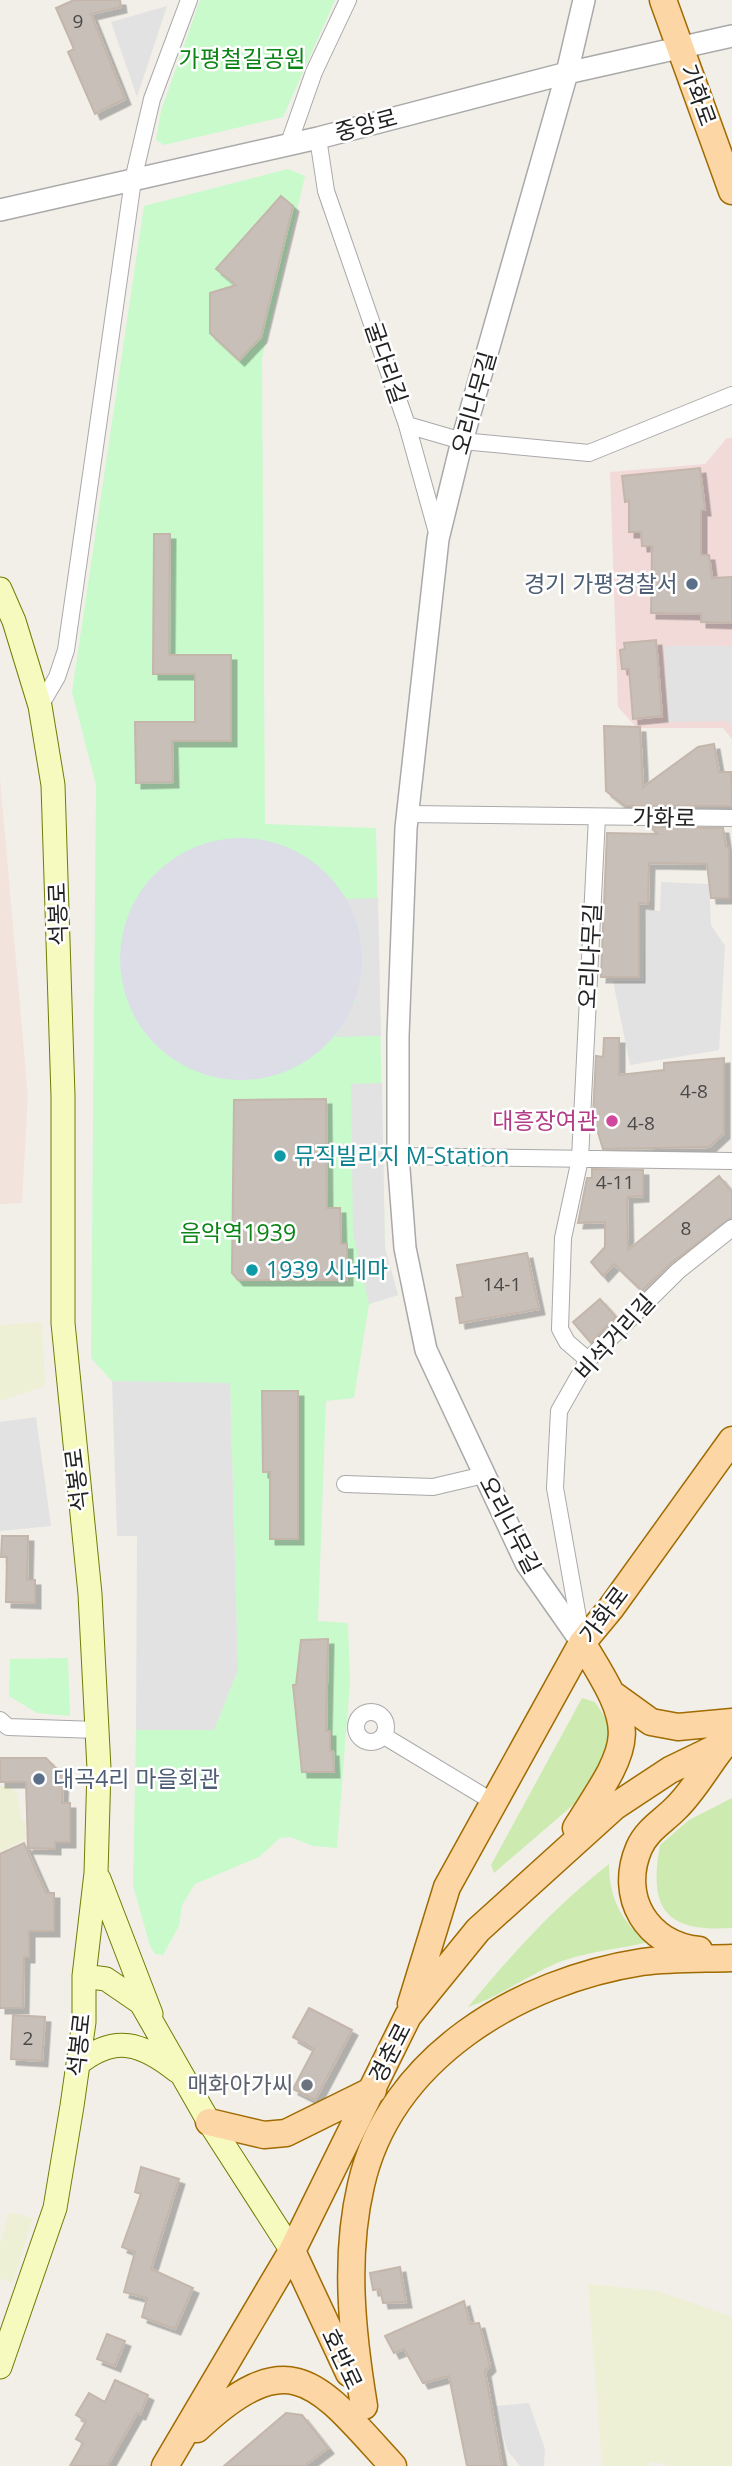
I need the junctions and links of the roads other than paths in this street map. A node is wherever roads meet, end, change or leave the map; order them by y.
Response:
1 (189, 0) edge
2 (348, 0) edge
3 (584, 0) edge
4 (663, 0) edge
5 (732, 36) edge
6 (681, 48) junction
7 (567, 73) junction
8 (318, 138) junction
9 (289, 143) junction
10 (133, 180) junction
11 (732, 191) edge
12 (0, 210) edge
13 (732, 396) edge
14 (407, 425) junction
15 (462, 441) junction
16 (438, 539) junction
17 (0, 589) edge
18 (40, 706) junction
19 (408, 814) junction
20 (597, 817) junction
21 (732, 818) edge
22 (398, 1156) junction
23 (580, 1159) junction
24 (732, 1161) edge
25 (732, 1228) edge
26 (588, 1360) junction
27 (732, 1440) edge
28 (484, 1475) junction
29 (345, 1485) dead end
30 (582, 1643) junction
31 (615, 1696) junction
32 (3, 1724) edge
33 (97, 1730) junction
34 (384, 1736) dead end
35 (730, 1736) edge
36 (495, 1803) junction
37 (558, 1855) junction
38 (96, 1873) junction
39 (732, 1949) edge
40 (732, 1958) edge
41 (84, 1976) junction
42 (408, 2016) junction
43 (156, 2030) junction
44 (454, 2040) junction
45 (78, 2064) junction
46 (182, 2074) junction
47 (369, 2092) junction
48 (209, 2122) junction
49 (292, 2251) junction
50 (0, 2367) edge
51 (364, 2406) junction
52 (169, 2459) edge
53 (393, 2466) edge

1 - 10 street
2 - 9 street
3 - 7 street, 오리나무길
4 - 6 main road, 가화로
5 - 6 street, 중앙로
6 - 7 street, 중앙로
6 - 11 main road, 가화로
7 - 8 street, 중앙로
7 - 15 street, 오리나무길
8 - 9 street, 중앙로
8 - 14 street, 굴다리길
9 - 10 street, 중앙로
10 - 12 street, 중앙로
10 - 18 street
13 - 15 street, 굴다리길
14 - 15 street, 굴다리길
14 - 16 street
15 - 16 street, 오리나무길
16 - 19 street, 오리나무길
17 - 18 main road, 석봉로
18 - 33 main road, 석봉로
19 - 20 street
19 - 22 street, 오리나무길
20 - 21 street, 가화로
20 - 23 street, 오리나무길
22 - 23 street
22 - 28 street, 오리나무길
23 - 24 street
23 - 26 street, 오리나무길
25 - 26 street, 비석거리길
26 - 30 street, 비석거리길
27 - 30 main road, 가화로
28 - 29 street
28 - 30 street, 오리나무길
30 - 31 main road
30 - 36 main road, 가화로
31 - 35 main road
31 - 37 main road
32 - 33 street
33 - 38 main road, 석봉로
34 - 36 street
35 - 37 main road, 경춘로
35 - 39 main road
36 - 42 main road, 가화로
37 - 42 main road, 경춘로
38 - 41 main road, 석봉로
38 - 43 main road
40 - 44 main road
41 - 43 main road
41 - 45 main road, 석봉로
42 - 47 main road, 경춘로
43 - 46 main road
44 - 47 main road
44 - 51 main road
45 - 46 main road
45 - 50 main road, 석봉로
46 - 48 main road
47 - 48 main road
47 - 49 main road, 경춘로
48 - 49 main road
49 - 51 main road, 호반로
49 - 52 main road, 경춘로
51 - 53 main road, 호반로
52 - 53 main road

